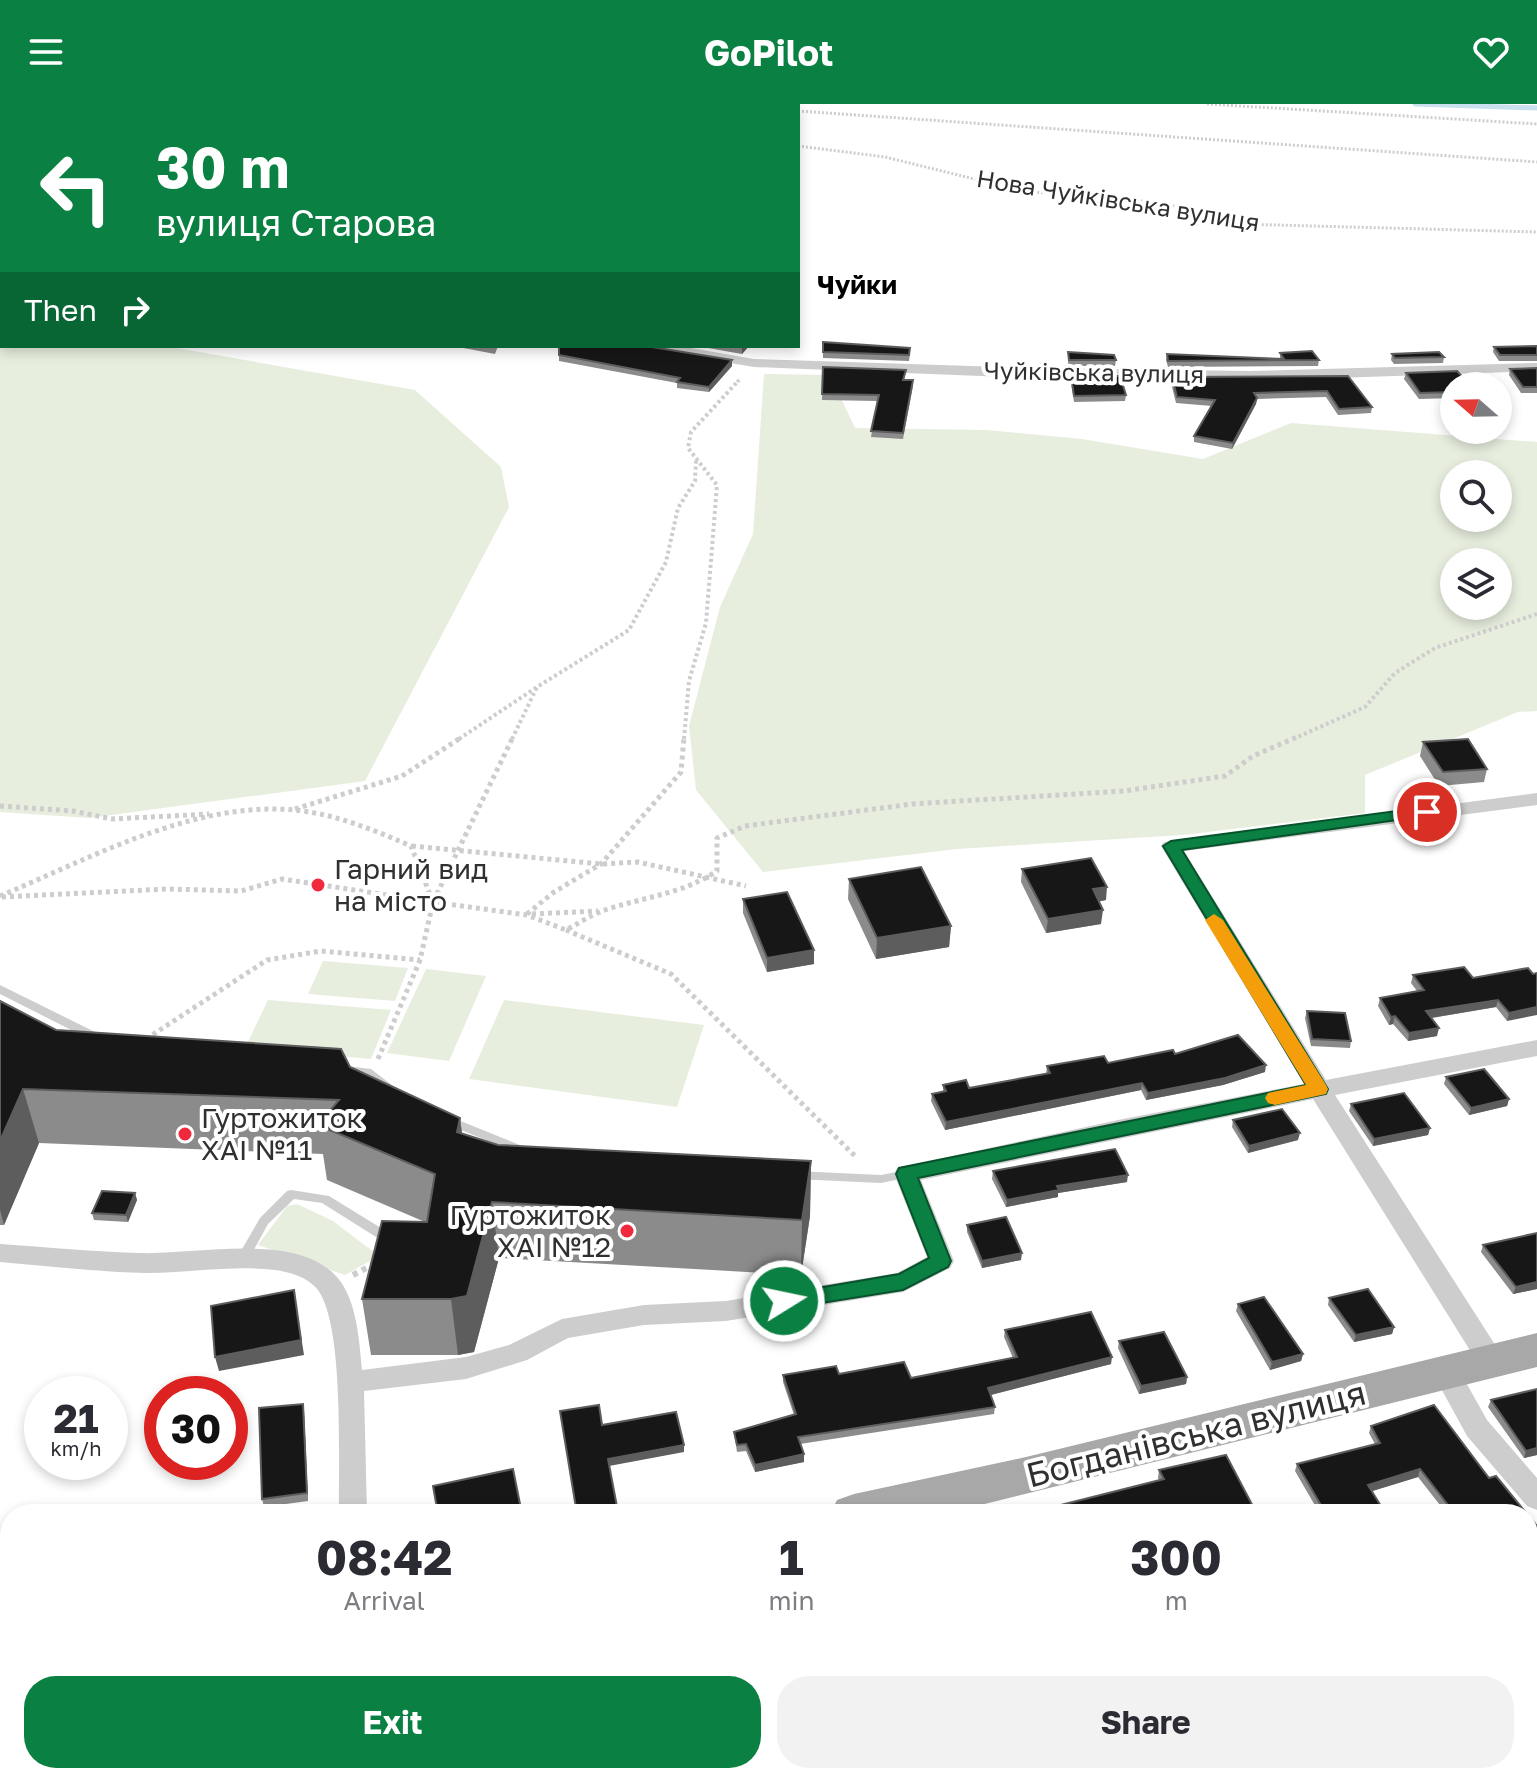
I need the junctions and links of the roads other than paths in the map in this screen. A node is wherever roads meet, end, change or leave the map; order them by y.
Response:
1 (665, 348) edge
2 (1537, 367) edge
3 (1537, 799) edge
4 (0, 989) edge
5 (1537, 1048) edge
6 (125, 1052) edge
7 (337, 1069) edge
8 (1319, 1089) junction
9 (399, 1096) edge
10 (428, 1110) edge
11 (529, 1153) edge
12 (774, 1174) edge
13 (899, 1175) junction
14 (0, 1253) edge
15 (390, 1256) edge
16 (241, 1261) junction
17 (1537, 1350) edge
18 (1491, 1361) junction
19 (1445, 1370) junction
20 (349, 1382) junction
21 (1537, 1498) edge
22 (353, 1504) edge
23 (903, 1504) edge

1 - 2 street, Чуйківська вулиця
3 - 8 street
4 - 6 lane
5 - 8 street
7 - 9 lane
8 - 13 street
8 - 18 street
10 - 11 lane
12 - 13 lane
13 - 20 street
14 - 16 street
15 - 16 lane
16 - 20 street
17 - 18 main road, Богданівська вулиця
18 - 19 main road, Богданівська вулиця
19 - 21 street
19 - 23 main road, Богданівська вулиця
20 - 22 street

